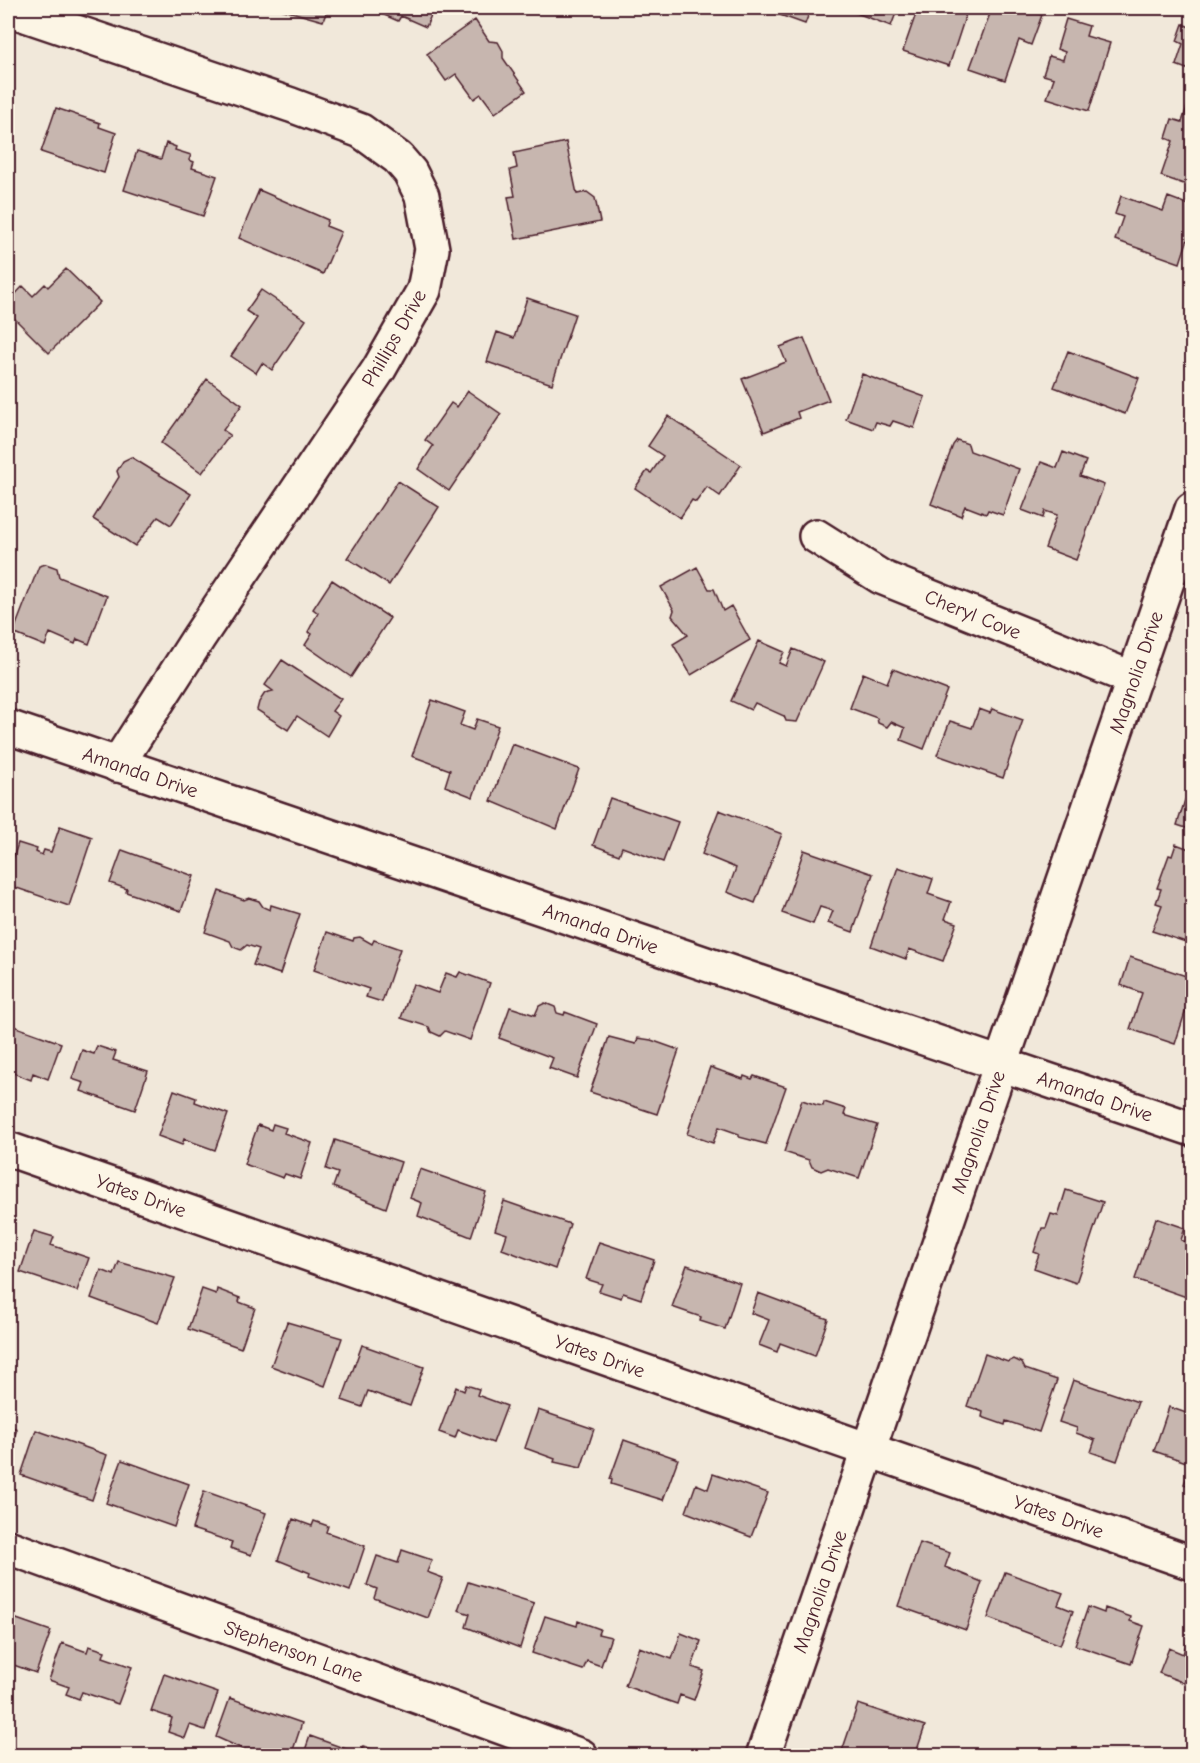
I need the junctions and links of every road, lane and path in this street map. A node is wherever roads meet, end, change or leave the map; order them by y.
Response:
1 (8, 9) edge
2 (1192, 509) edge
3 (816, 536) dead end
4 (1134, 679) junction
5 (8, 728) edge
6 (117, 765) junction
7 (1001, 1064) junction
8 (1192, 1130) edge
9 (8, 1149) edge
10 (870, 1451) junction
11 (8, 1547) edge
12 (1192, 1563) edge
13 (581, 1755) edge
14 (763, 1755) edge

1 - 6 street, Phillips Drive
2 - 4 street, Magnolia Drive
3 - 4 street, Cheryl Cove
4 - 7 street, Magnolia Drive
5 - 6 street, Amanda Drive
6 - 7 street, Amanda Drive
7 - 8 street, Amanda Drive
7 - 10 street, Magnolia Drive
9 - 10 street, Yates Drive
10 - 12 street, Yates Drive
10 - 14 street, Magnolia Drive
11 - 13 street, Stephenson Lane

